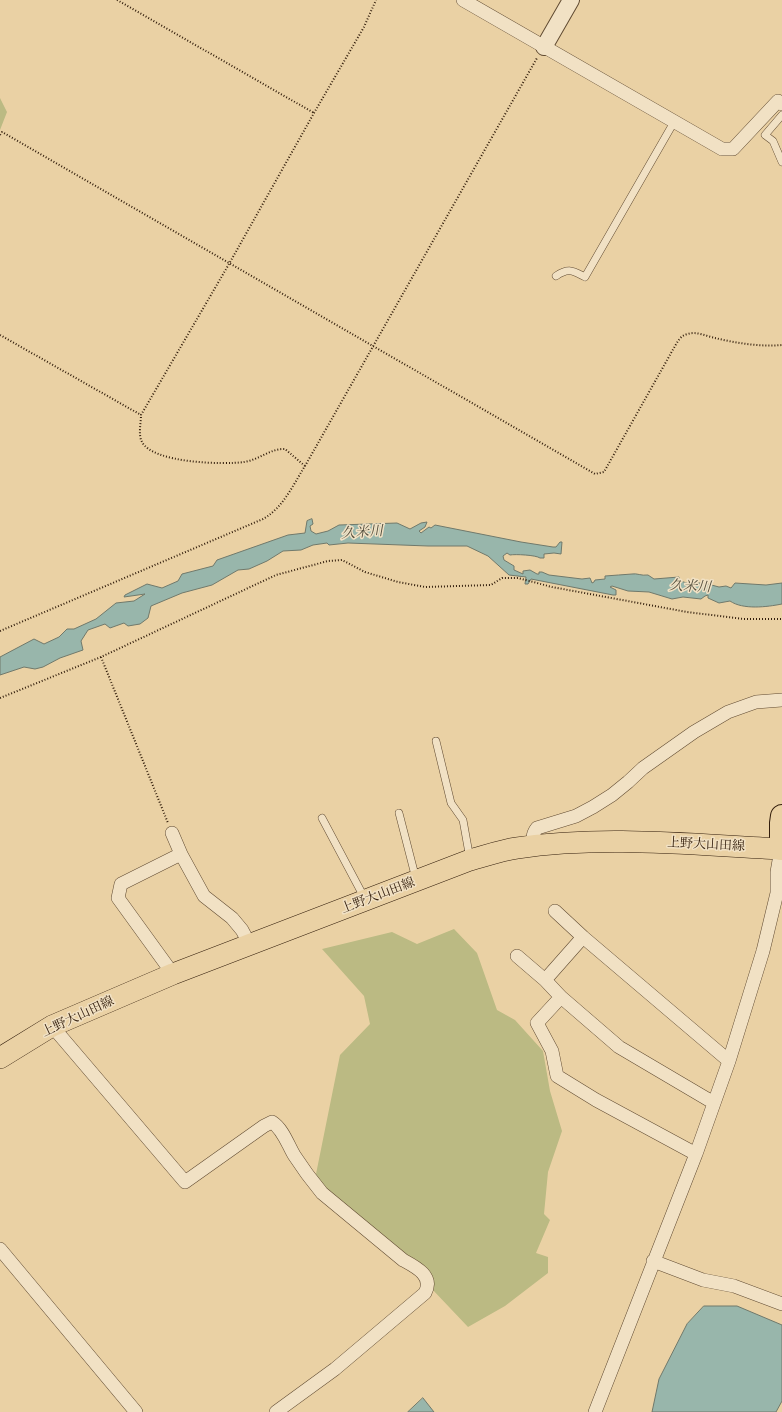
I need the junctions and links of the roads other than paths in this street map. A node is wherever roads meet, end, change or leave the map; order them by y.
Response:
1 (463, 0) edge
2 (571, 0) edge
3 (544, 47) junction
4 (782, 104) edge
5 (782, 115) edge
6 (674, 122) junction
7 (782, 162) edge
8 (556, 276) dead end
9 (782, 700) edge
10 (436, 741) dead end
11 (399, 813) dead end
12 (782, 816) edge
13 (322, 818) dead end
14 (172, 833) road end
15 (534, 846) junction
16 (782, 849) edge
17 (181, 854) junction
18 (470, 860) junction
19 (416, 881) junction
20 (366, 900) junction
21 (555, 911) dead end
22 (583, 937) junction
23 (250, 946) junction
24 (517, 956) dead end
25 (173, 974) junction
26 (545, 980) junction
27 (561, 997) junction
28 (52, 1026) junction
29 (0, 1058) edge
30 (729, 1061) junction
31 (714, 1103) junction
32 (696, 1154) junction
33 (0, 1249) edge
34 (653, 1261) junction
35 (782, 1304) edge
36 (136, 1412) edge
37 (276, 1412) edge
38 (595, 1412) edge

1 - 3 street
2 - 3 street
3 - 6 street
4 - 6 street
5 - 7 lane
6 - 8 lane
9 - 15 street
10 - 18 lane
11 - 19 lane
12 - 16 highway
13 - 20 lane
14 - 17 street
15 - 16 main road, 上野大山田線
15 - 18 main road, 上野大山田線
16 - 30 street
17 - 23 street
17 - 25 street
18 - 19 main road, 上野大山田線
19 - 20 main road, 上野大山田線
20 - 23 main road, 上野大山田線
21 - 22 street
22 - 26 street
22 - 30 street
23 - 25 main road, 上野大山田線
24 - 26 street
25 - 28 main road, 上野大山田線
26 - 27 street
27 - 31 street
27 - 32 street
28 - 29 main road, 上野大山田線
28 - 37 street
30 - 31 street
31 - 32 street
32 - 34 street
33 - 36 street
34 - 35 street
34 - 38 street

